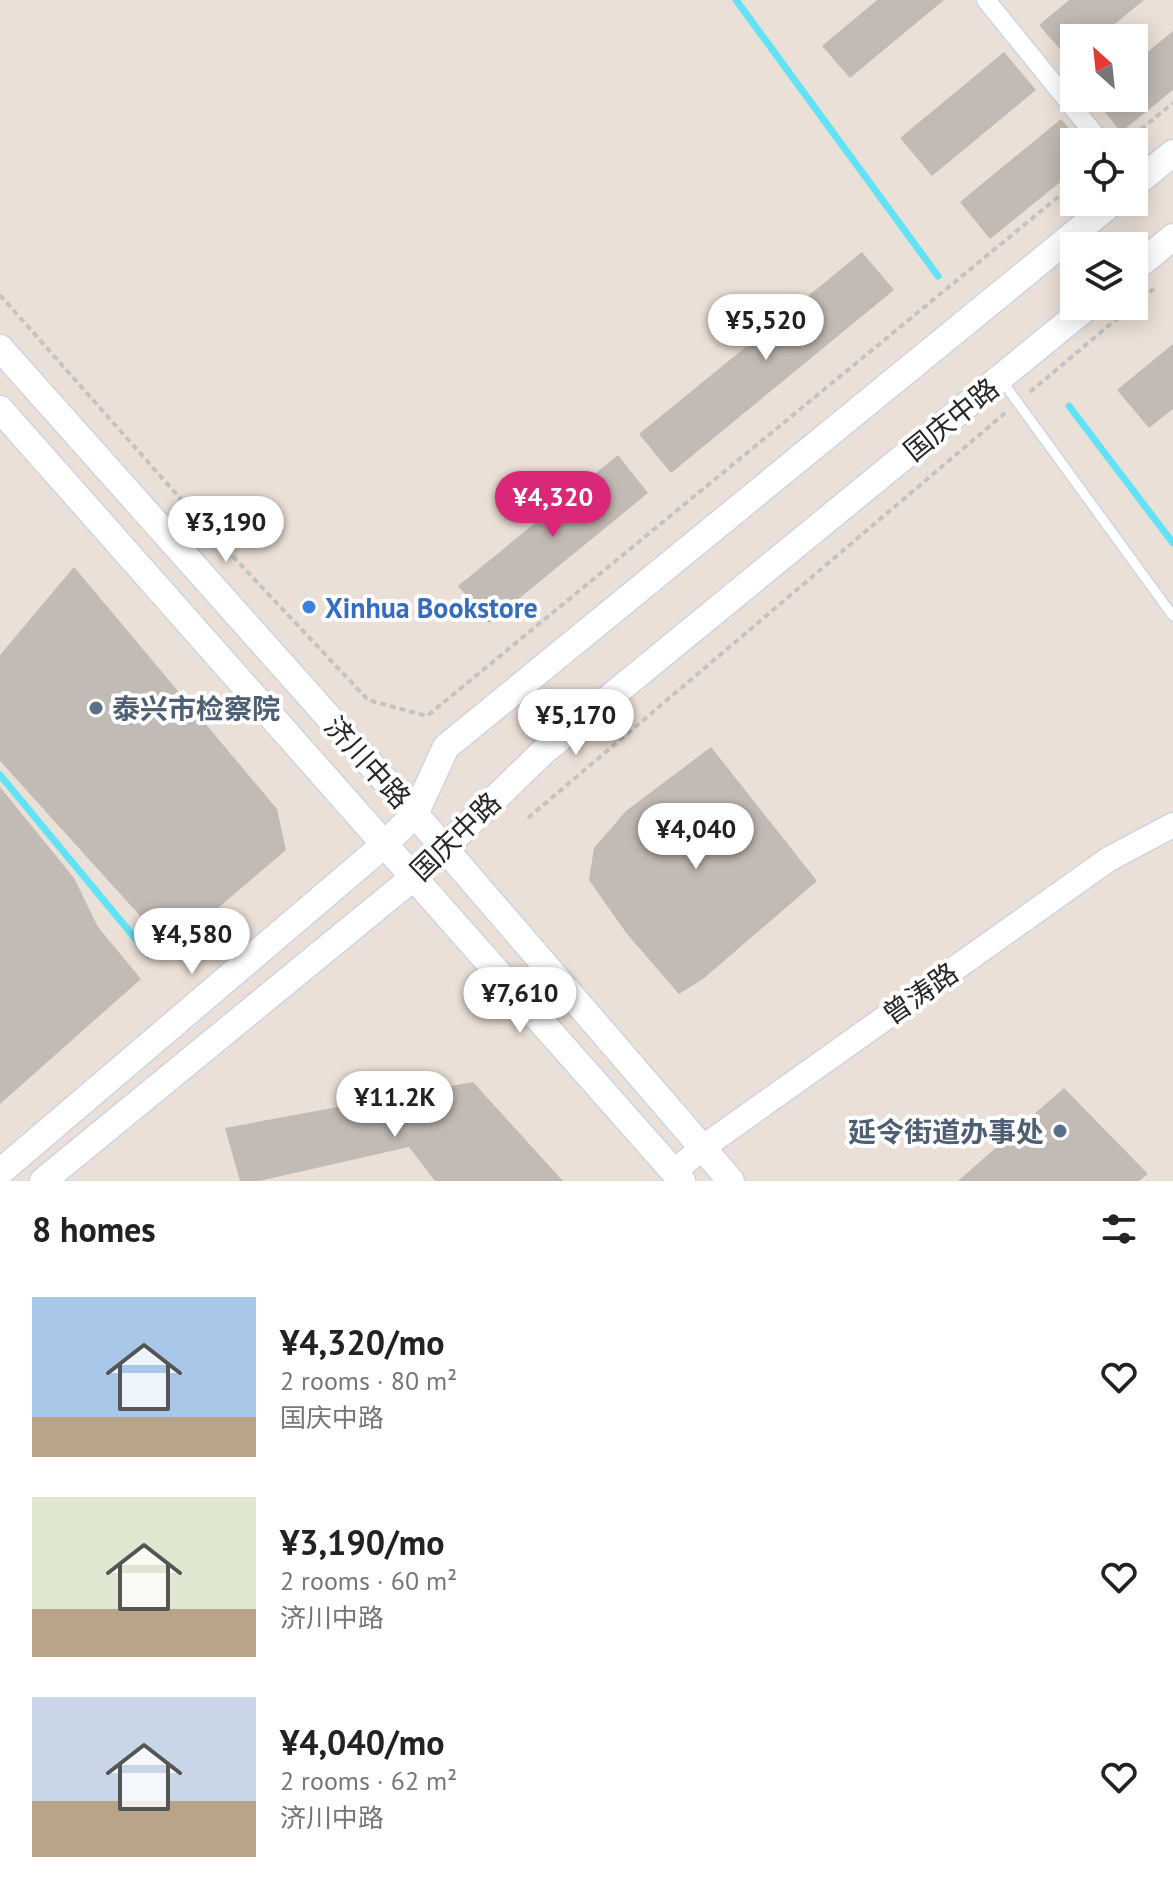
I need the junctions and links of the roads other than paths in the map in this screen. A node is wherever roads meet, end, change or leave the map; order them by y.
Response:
1 (986, 0) edge
2 (1090, 128) edge
3 (1173, 153) edge
4 (1148, 173) edge
5 (1096, 216) edge
6 (1173, 237) edge
7 (1148, 258) edge
8 (1071, 320) edge
9 (0, 348) edge
10 (1000, 378) junction
11 (0, 409) edge
12 (1173, 616) edge
13 (415, 814) junction
14 (1173, 825) edge
15 (385, 844) junction
16 (444, 848) junction
17 (414, 877) junction
18 (702, 1148) junction
19 (0, 1172) edge
20 (678, 1176) edge
21 (43, 1181) edge
22 (731, 1181) edge

1 - 2 street
3 - 4 main road
5 - 13 main road
6 - 7 main road
8 - 10 main road, 国庆中路
9 - 13 main road, 济川中路
10 - 12 lane
10 - 16 main road, 国庆中路
11 - 15 main road, 济川中路
13 - 15 main road, 国庆中路
13 - 16 main road, 济川中路
14 - 18 street, 曾涛路
15 - 17 main road, 济川中路
15 - 19 main road, 国庆中路
16 - 17 main road, 国庆中路
16 - 18 main road, 济川中路
17 - 20 main road, 济川中路
17 - 21 main road, 国庆中路
18 - 20 street, 曾涛路
18 - 22 main road, 济川中路

